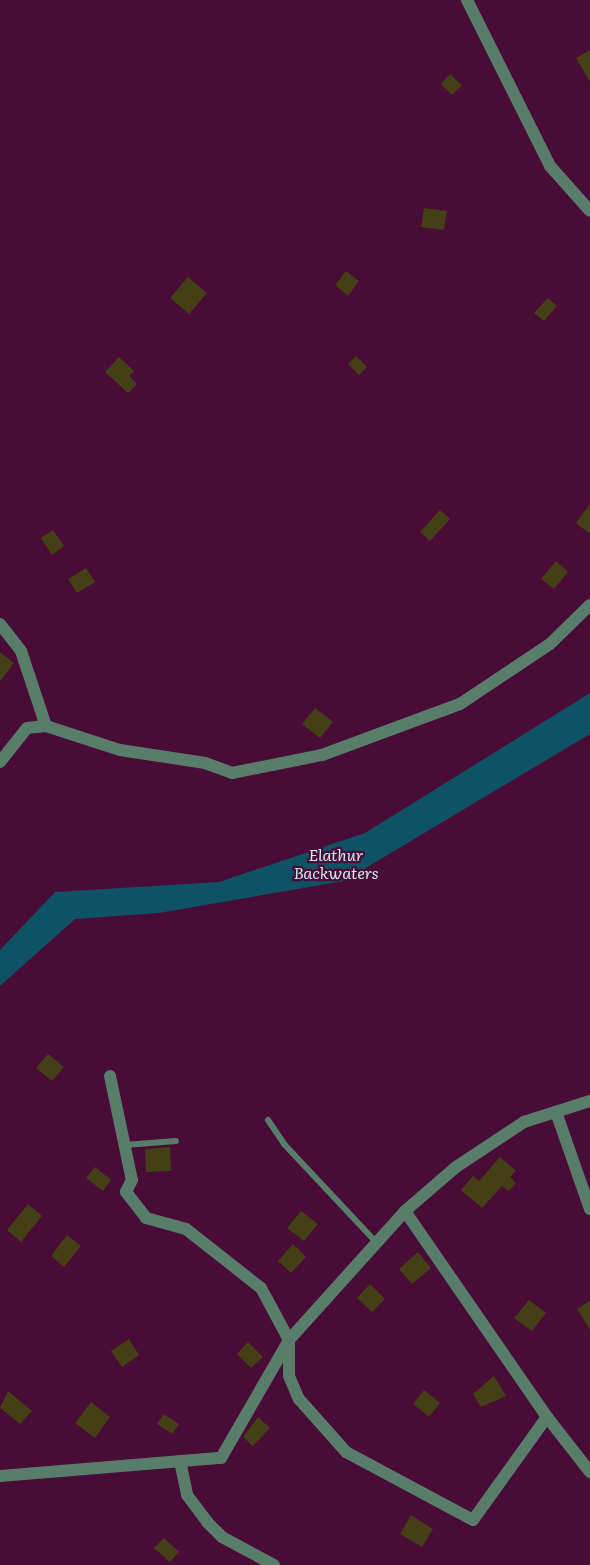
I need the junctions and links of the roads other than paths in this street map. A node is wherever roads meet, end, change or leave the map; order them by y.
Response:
1 (467, 0) edge
2 (590, 211) edge
3 (590, 604) edge
4 (0, 624) edge
5 (46, 726) junction
6 (0, 762) edge
7 (110, 1076) dead end
8 (590, 1101) edge
9 (556, 1112) junction
10 (268, 1120) dead end
11 (176, 1141) dead end
12 (125, 1145) junction
13 (590, 1209) edge
14 (405, 1211) junction
15 (377, 1243) junction
16 (289, 1340) junction
17 (547, 1417) junction
18 (180, 1461) junction
19 (590, 1472) edge
20 (0, 1476) edge
21 (274, 1565) edge

1 - 2 street
3 - 5 street
4 - 5 street
5 - 6 street
7 - 12 street
8 - 9 street
9 - 13 street
9 - 14 street
10 - 15 lane
11 - 12 lane
12 - 16 street
14 - 15 street
14 - 17 street
15 - 16 street
16 - 17 street
16 - 18 street
17 - 19 street
18 - 20 street
18 - 21 street

